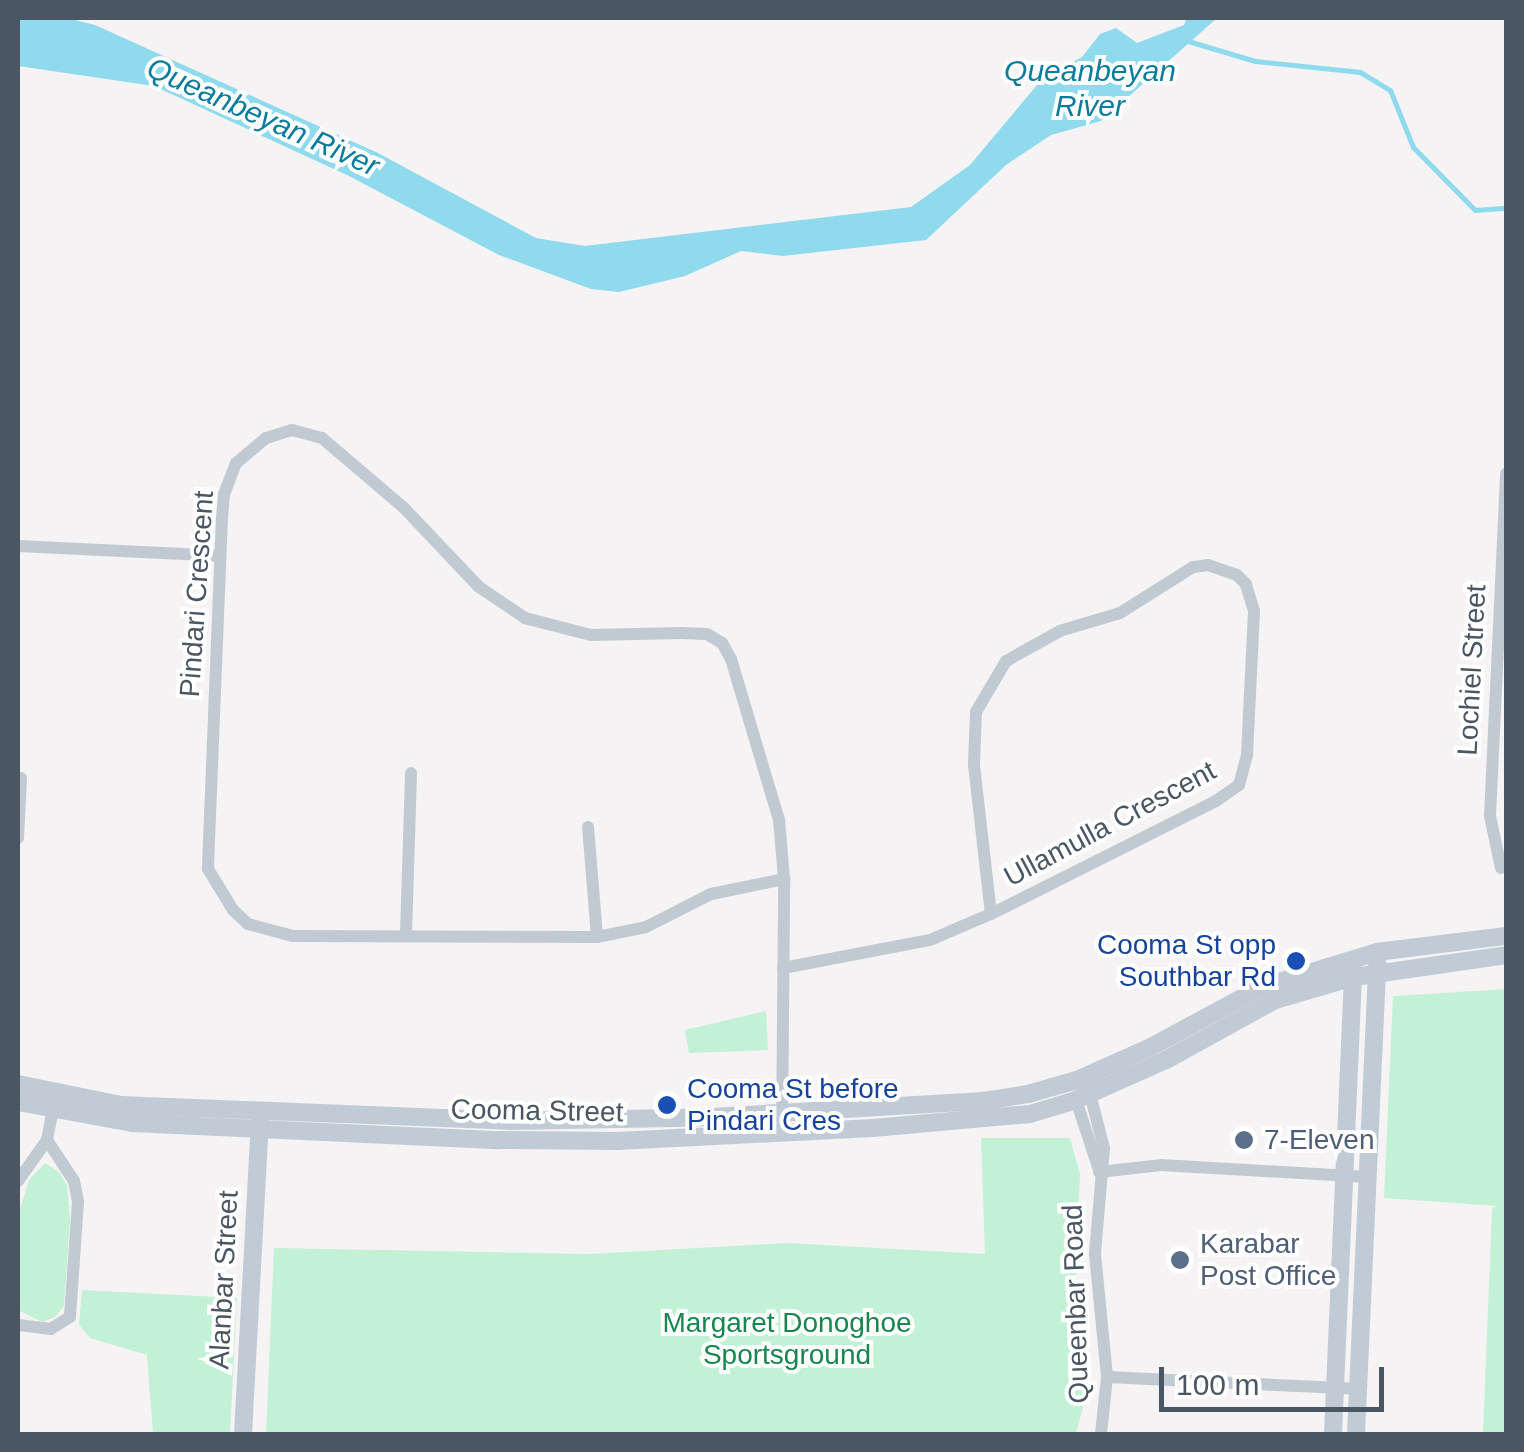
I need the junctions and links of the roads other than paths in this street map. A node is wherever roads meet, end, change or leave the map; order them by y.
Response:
1 (1506, 473) edge
2 (18, 546) edge
3 (220, 556) junction
4 (411, 773) dead end
5 (21, 778) dead end
6 (588, 827) dead end
7 (18, 838) edge
8 (1501, 868) dead end
9 (784, 878) junction
10 (991, 914) junction
11 (406, 934) junction
12 (1506, 936) edge
13 (596, 937) junction
14 (1377, 952) junction
15 (1506, 955) edge
16 (782, 968) junction
17 (1352, 968) junction
18 (1377, 973) junction
19 (18, 1084) edge
20 (1081, 1091) junction
21 (55, 1101) junction
22 (18, 1102) edge
23 (782, 1111) junction
24 (260, 1120) junction
25 (782, 1132) junction
26 (47, 1140) junction
27 (1100, 1172) junction
28 (1346, 1176) junction
29 (1368, 1177) junction
30 (18, 1181) edge
31 (18, 1325) edge
32 (1106, 1377) junction
33 (1336, 1388) junction
34 (1358, 1389) junction
35 (243, 1434) edge
36 (1101, 1434) edge
37 (1334, 1434) edge
38 (1356, 1434) edge

1 - 8 street, Lochiel Street
2 - 3 street
3 - 9 street, Pindari Crescent
3 - 11 street, Pindari Crescent
4 - 11 street
5 - 7 street
6 - 13 street
9 - 13 street, Pindari Crescent
9 - 16 street, Pindari Crescent
10 - 10 street, Ullamulla Crescent
10 - 16 street, Ullamulla Crescent
11 - 13 street, Pindari Crescent
12 - 14 main road, Cooma Street
14 - 17 main road, Cooma Street
14 - 18 main road
15 - 18 main road, Cooma Street
16 - 23 street, Pindari Crescent
17 - 18 main road, Cooma Street
17 - 20 main road, Cooma Street
17 - 28 main road
18 - 29 main road
19 - 21 main road, Cooma Street
20 - 23 main road, Cooma Street
20 - 25 main road, Cooma Street
20 - 27 street, Queenbar Road
21 - 22 main road, Cooma Street
21 - 24 main road, Cooma Street
21 - 26 street
23 - 24 main road, Cooma Street
23 - 25 street, Pindari Crescent
24 - 25 main road, Cooma Street
24 - 35 main road, Alanbar Street
26 - 30 street
26 - 31 street
27 - 28 street
27 - 32 street, Queenbar Road
28 - 29 street
28 - 33 main road
29 - 34 main road
32 - 33 street
32 - 36 street, Queenbar Road
33 - 34 street
33 - 37 main road
34 - 38 main road

